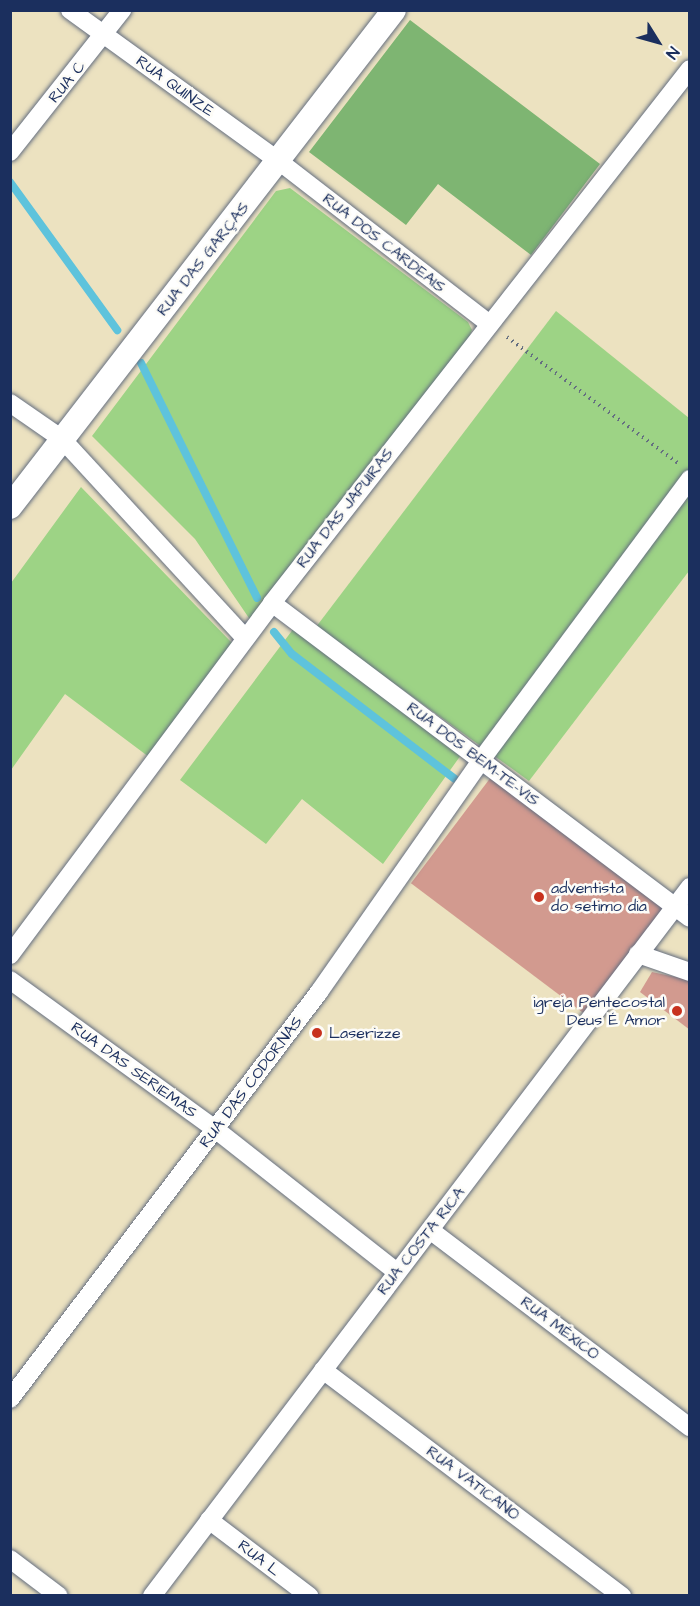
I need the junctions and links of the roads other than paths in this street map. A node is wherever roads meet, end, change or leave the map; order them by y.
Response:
1 (70, 10) edge
2 (122, 10) edge
3 (394, 10) edge
4 (104, 34) junction
5 (690, 69) edge
6 (10, 152) edge
7 (280, 162) junction
8 (488, 323) junction
9 (10, 403) edge
10 (62, 439) junction
11 (690, 479) edge
12 (10, 507) edge
13 (272, 603) junction
14 (245, 638) junction
15 (482, 759) junction
16 (690, 886) edge
17 (674, 907) junction
18 (690, 918) edge
19 (638, 954) junction
20 (10, 955) edge
21 (690, 972) edge
22 (10, 980) edge
23 (215, 1129) junction
24 (430, 1230) junction
25 (397, 1272) junction
26 (323, 1370) junction
27 (10, 1398) edge
28 (690, 1427) edge
29 (210, 1520) junction
30 (10, 1559) edge
31 (59, 1596) edge
32 (152, 1596) edge
33 (309, 1596) edge
34 (622, 1596) edge

1 - 4 street, RUA QUINZE
2 - 4 street, RUA C
3 - 7 street, RUA DAS GARÇAS
4 - 6 street, RUA C
4 - 7 street, RUA QUINZE
5 - 8 street, RUA DAS JAPUIRAS
7 - 8 street, RUA DOS CARDEAIS
7 - 10 street, RUA DAS GARÇAS
8 - 13 street, RUA DAS JAPUIRAS
9 - 10 street
10 - 12 street, RUA DAS GARÇAS
10 - 14 street
11 - 15 street, RUA DAS CODORNAS
13 - 14 street, RUA DAS JAPUIRAS
13 - 15 street, RUA DOS BEM-TE-VIS
14 - 20 street, RUA DAS JAPUIRAS
15 - 17 street, RUA DOS BEM-TE-VIS
15 - 23 street, RUA DAS CODORNAS
16 - 17 street, RUA COSTA RICA
17 - 18 street, RUA DOS BEM-TE-VIS
17 - 19 street, RUA COSTA RICA
19 - 21 street
19 - 24 street, RUA COSTA RICA
22 - 23 street, RUA DAS SERIEMAS
23 - 25 street, RUA DAS SERIEMAS
23 - 27 street, RUA DAS CODORNAS
24 - 25 street, RUA COSTA RICA
24 - 28 street, RUA MÉXICO
25 - 26 street, RUA COSTA RICA
26 - 29 street, RUA COSTA RICA
26 - 34 street, RUA VATICANO
29 - 32 street, RUA COSTA RICA
29 - 33 street, RUA L
30 - 31 street

